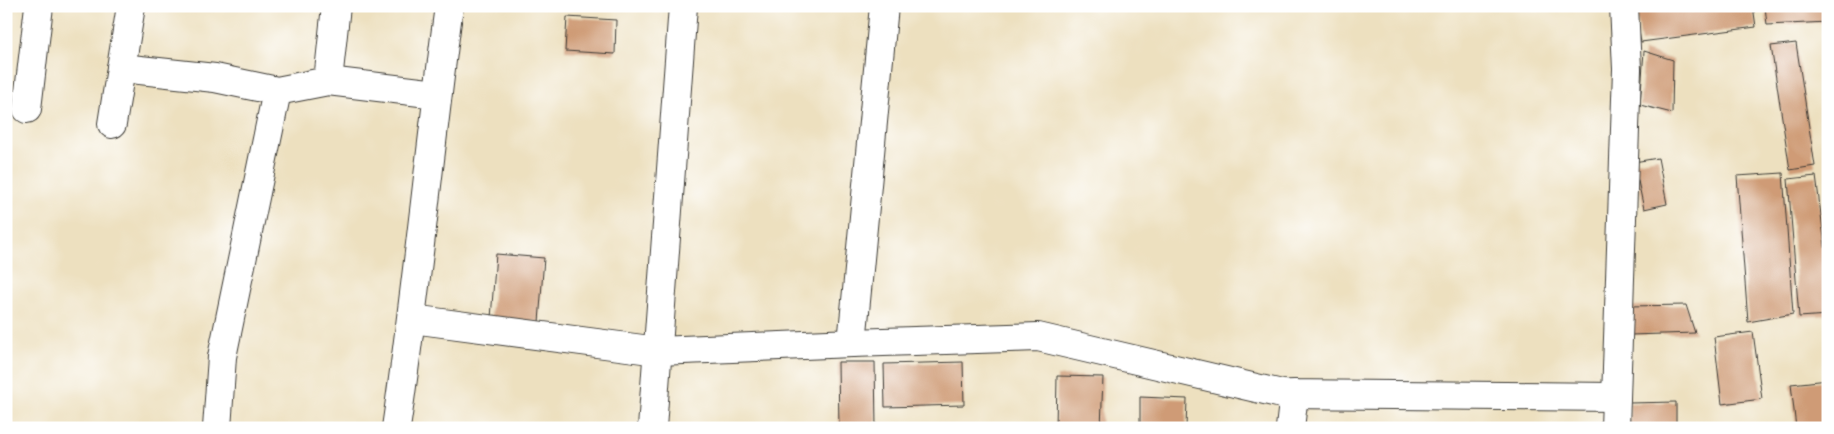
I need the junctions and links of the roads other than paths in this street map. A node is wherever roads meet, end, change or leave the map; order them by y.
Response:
1 (39, 6) edge
2 (131, 6) edge
3 (336, 6) edge
4 (448, 6) edge
5 (683, 6) edge
6 (884, 6) edge
7 (1624, 6) edge
8 (121, 68) junction
9 (328, 81) junction
10 (277, 91) junction
11 (437, 94) junction
12 (27, 109) dead end
13 (112, 124) dead end
14 (412, 318) junction
15 (852, 343) junction
16 (658, 351) junction
17 (1294, 394) junction
18 (1616, 397) junction
19 (217, 428) edge
20 (396, 428) edge
21 (652, 428) edge
22 (1290, 428) edge
23 (1615, 428) edge

1 - 12 street
2 - 8 street
3 - 9 street
4 - 11 street
5 - 16 street
6 - 15 street
7 - 18 street
8 - 10 street
8 - 13 street
9 - 10 street
9 - 11 street
10 - 19 street
11 - 14 street
14 - 16 street
14 - 20 street
15 - 16 street
15 - 17 street
16 - 21 street
17 - 18 street
17 - 22 street
18 - 23 street

